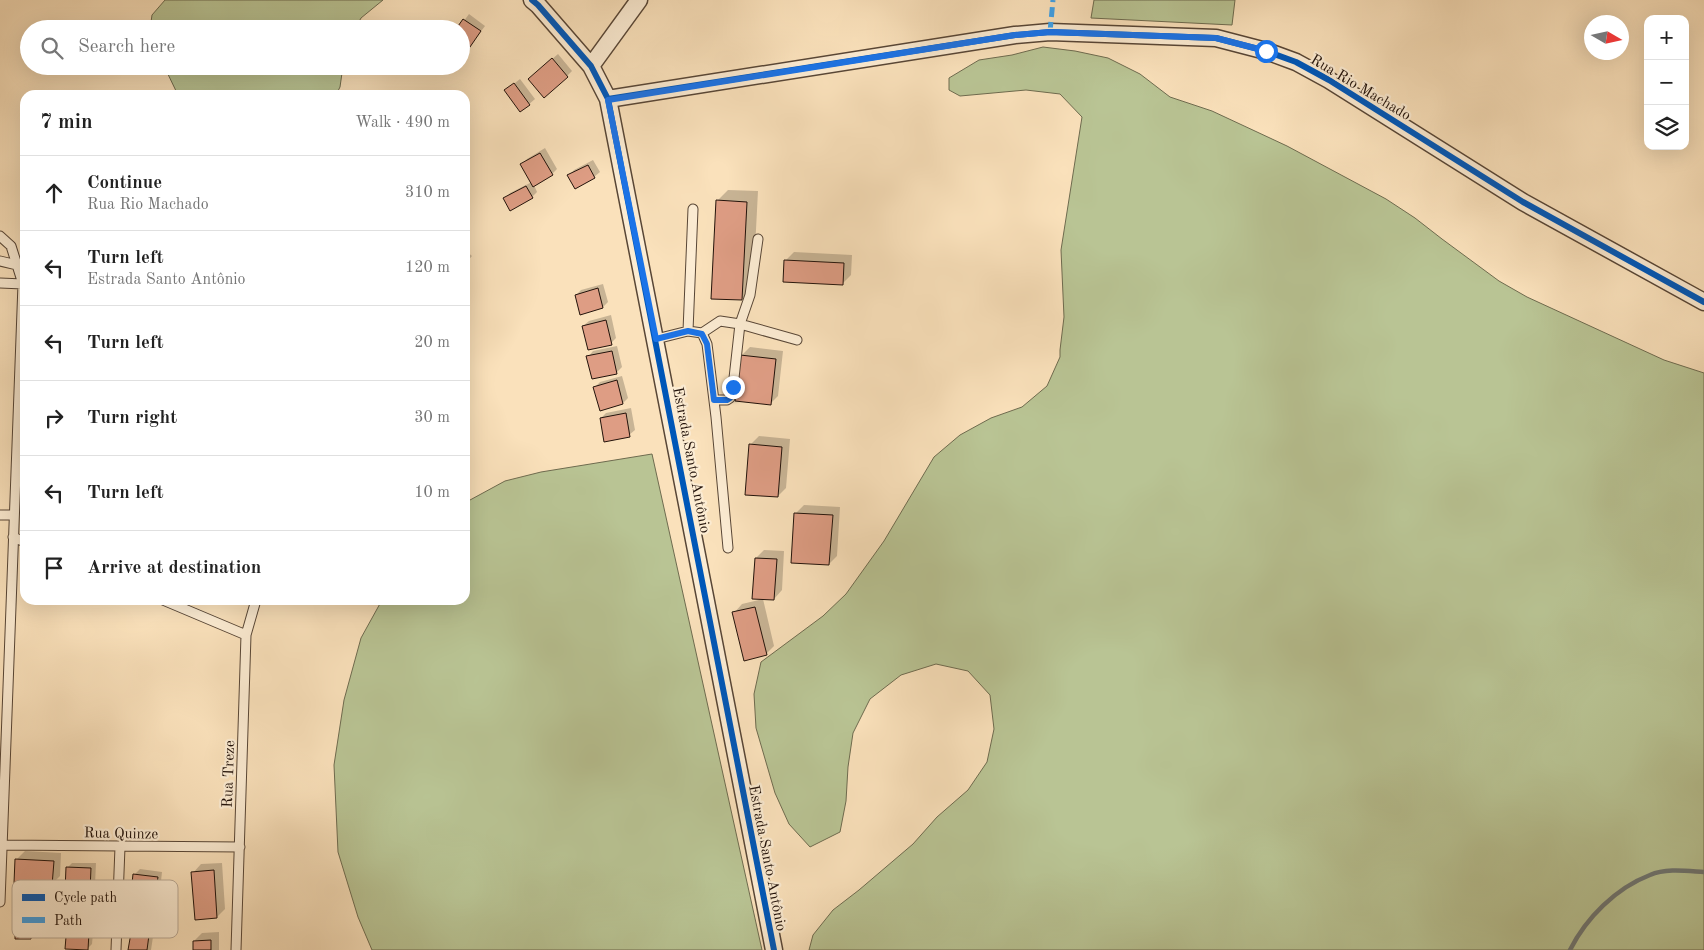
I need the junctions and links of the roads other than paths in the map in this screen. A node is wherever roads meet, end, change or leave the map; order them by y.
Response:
1 (532, 0) edge
2 (639, 0) edge
3 (591, 66) junction
4 (608, 100) junction
5 (693, 209) dead end
6 (0, 236) edge
7 (758, 239) dead end
8 (0, 261) edge
9 (17, 265) junction
10 (20, 276) edge
11 (0, 283) edge
12 (20, 284) edge
13 (1704, 302) edge
14 (740, 324) junction
15 (688, 331) junction
16 (702, 334) junction
17 (656, 339) junction
18 (797, 340) dead end
19 (20, 342) edge
20 (714, 400) junction
21 (0, 515) edge
22 (14, 516) junction
23 (13, 537) junction
24 (20, 540) edge
25 (728, 548) dead end
26 (175, 605) edge
27 (255, 605) edge
28 (246, 635) junction
29 (2, 845) junction
30 (120, 846) junction
31 (240, 847) junction
32 (119, 880) edge
33 (0, 902) edge
34 (236, 950) edge
35 (774, 950) edge

1 - 3 street, Estrada Santo Antônio
2 - 3 street
3 - 4 street, Estrada Santo Antônio
4 - 13 street, Rua Rio Machado
4 - 17 street, Estrada Santo Antônio
5 - 15 lane
6 - 9 lane
7 - 14 lane
8 - 9 lane
9 - 10 lane
11 - 12 lane
14 - 16 lane
14 - 18 lane
14 - 20 lane
15 - 16 lane
15 - 17 lane
16 - 20 lane
17 - 35 street, Estrada Santo Antônio
19 - 22 lane
20 - 25 lane
21 - 22 lane
22 - 23 lane
23 - 24 lane
23 - 29 lane
26 - 28 lane
27 - 28 lane, Rua Treze
28 - 31 lane, Rua Treze
29 - 30 lane, Rua Quinze
29 - 33 lane
30 - 31 lane, Rua Quinze
30 - 32 lane
31 - 34 lane, Rua Treze

